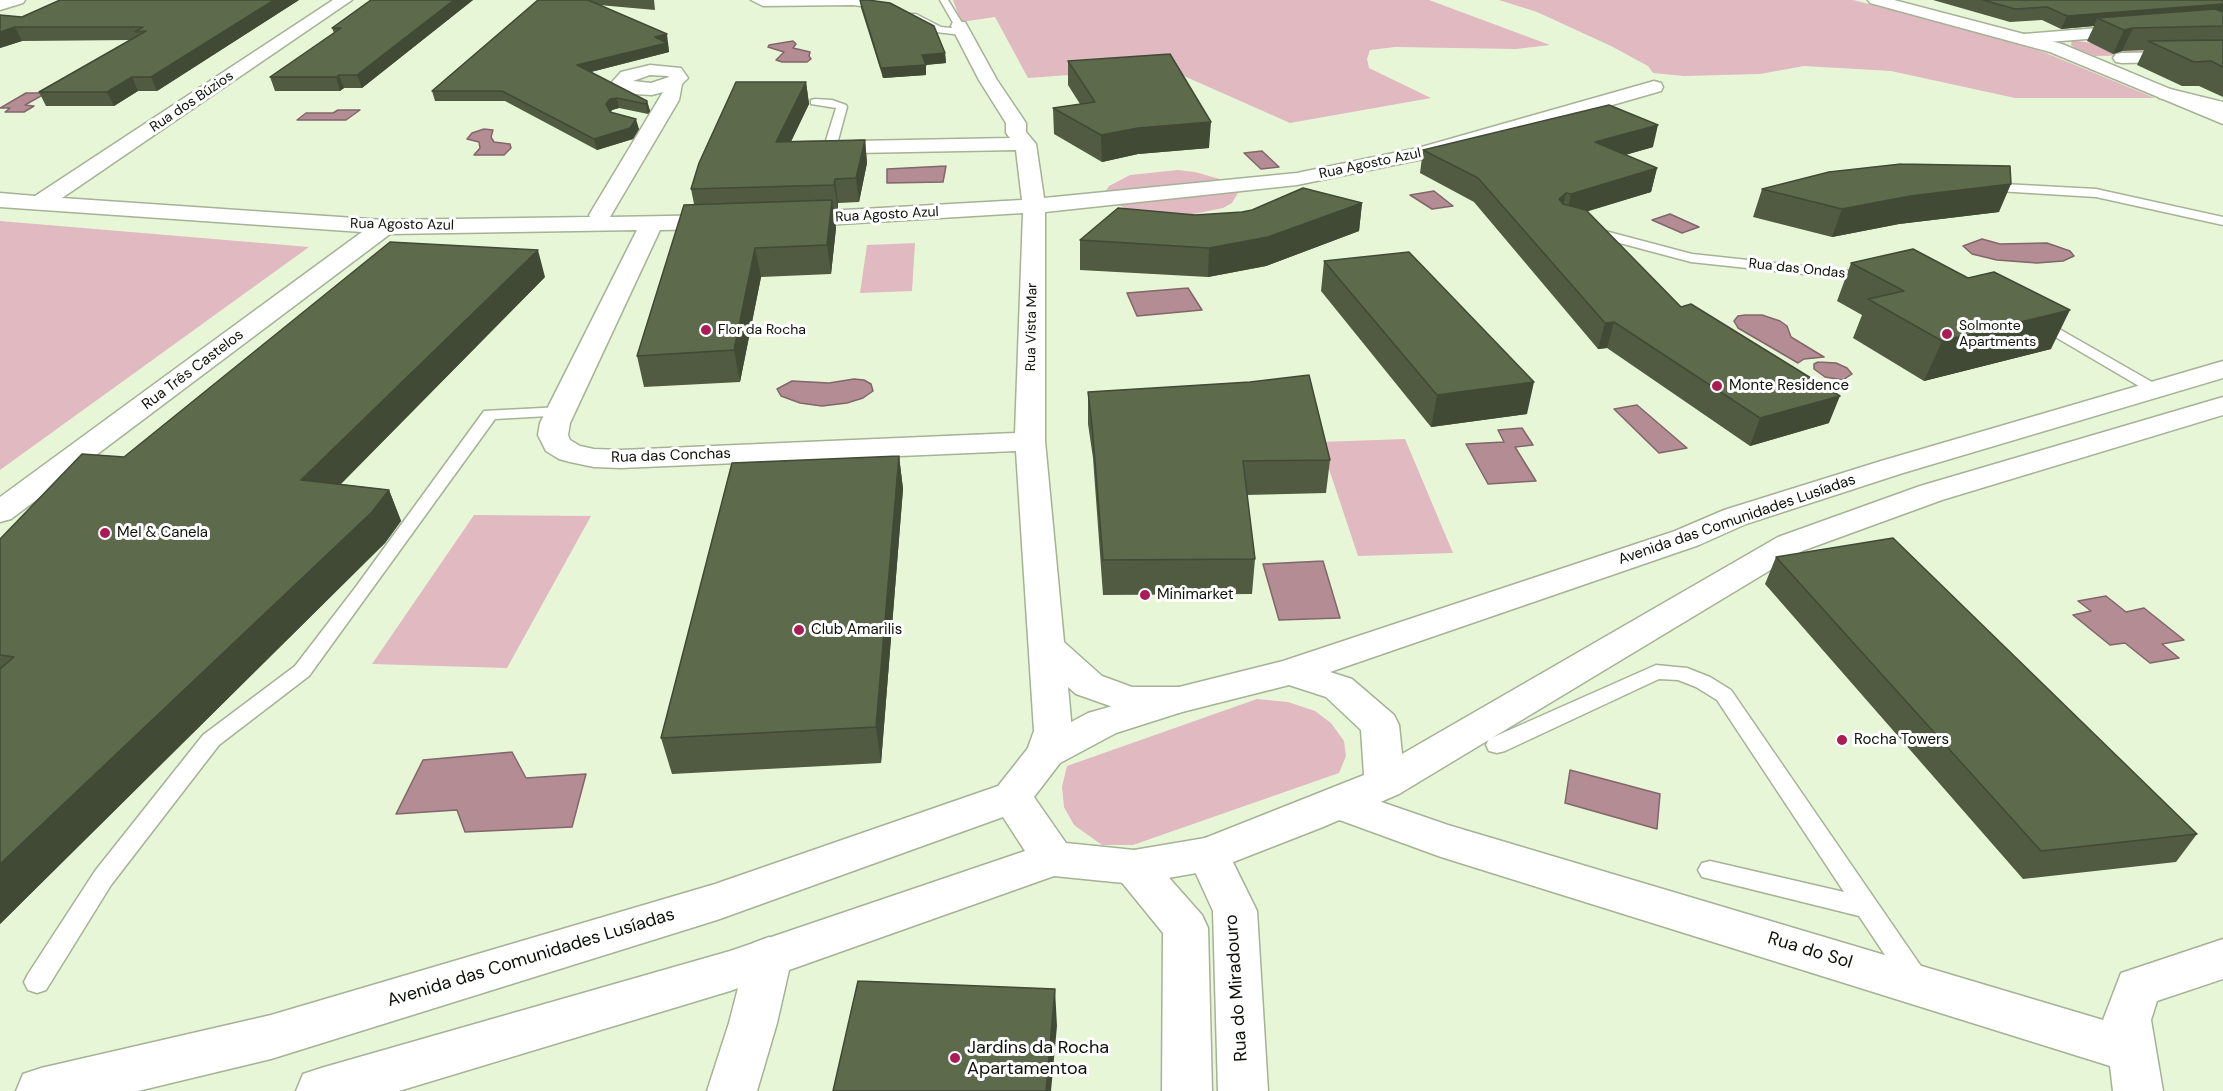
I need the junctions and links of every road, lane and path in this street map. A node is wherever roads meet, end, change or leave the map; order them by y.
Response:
1 (17, 0) edge
2 (344, 0) edge
3 (755, 0) edge
4 (944, 0) edge
5 (1876, 0) edge
6 (0, 5) edge
7 (2223, 23) edge
8 (2180, 26) junction
9 (960, 29) junction
10 (2024, 39) junction
11 (2223, 45) edge
12 (669, 55) dead end
13 (2223, 56) edge
14 (2122, 58) edge
15 (636, 68) edge
16 (676, 79) junction
17 (1654, 87) dead end
18 (815, 102) dead end
19 (2213, 109) edge
20 (2223, 118) edge
21 (2223, 124) edge
22 (1026, 144) junction
23 (855, 147) joint
24 (1972, 186) edge
25 (0, 200) edge
26 (39, 203) junction
27 (1034, 206) junction
28 (600, 215) dead end
29 (744, 221) edge
30 (767, 221) edge
31 (2223, 221) edge
32 (651, 225) junction
33 (1572, 226) edge
34 (384, 227) junction
35 (1878, 278) edge
36 (2033, 318) edge
37 (2223, 369) edge
38 (2154, 389) junction
39 (2223, 406) edge
40 (561, 412) junction
41 (1030, 441) junction
42 (0, 512) edge
43 (1047, 647) junction
44 (1290, 672) junction
45 (1179, 700) junction
46 (1497, 745) dead end
47 (1046, 753) junction
48 (1365, 791) junction
49 (1012, 797) junction
50 (1208, 854) junction
51 (1053, 859) junction
52 (1134, 867) junction
53 (1710, 870) dead end
54 (1868, 908) junction
55 (770, 957) junction
56 (2223, 959) edge
57 (37, 982) dead end
58 (1919, 984) junction
59 (2136, 1071) edge
60 (41, 1091) edge
61 (321, 1091) edge
62 (732, 1091) edge
63 (1187, 1091) edge
64 (1244, 1091) edge

1 - 6 street
2 - 26 street, Rua dos Búzios
3 - 9 lane
4 - 9 lane
5 - 10 street
7 - 8 street
8 - 10 street
8 - 11 street
9 - 22 street, Rua Vista Mar
10 - 19 street
12 - 16 street
13 - 14 street
15 - 16 street
16 - 28 street
17 - 27 street, Rua Agosto Azul
18 - 23 lane
19 - 20 street
19 - 21 street
22 - 23 street
22 - 27 street, Rua Vista Mar
24 - 31 lane
25 - 26 street, Rua Agosto Azul
26 - 34 street, Rua Agosto Azul
27 - 30 street, Rua Agosto Azul
27 - 41 street, Rua Vista Mar
29 - 32 street, Rua Agosto Azul
32 - 34 street, Rua Agosto Azul
32 - 40 street, Rua das Conchas
33 - 35 lane, Rua das Ondas
34 - 42 street, Rua Três Castelos
36 - 38 lane
37 - 38 street, Avenida das Comunidades Lusíadas
38 - 44 street, Avenida das Comunidades Lusíadas
39 - 48 street
40 - 41 street, Rua das Conchas
40 - 57 lane
41 - 43 street, Rua Vista Mar
43 - 45 street
43 - 47 street, Rua Vista Mar
44 - 45 street, Avenida das Comunidades Lusíadas
44 - 48 street
45 - 47 street, Avenida das Comunidades Lusíadas
46 - 54 lane
47 - 49 street, Avenida das Comunidades Lusíadas
48 - 50 street
48 - 58 street, Rua do Sol
49 - 51 street
49 - 60 street, Avenida das Comunidades Lusíadas
50 - 52 street
50 - 64 street, Rua do Miradouro
51 - 52 street
51 - 55 street
52 - 63 street
53 - 54 lane
54 - 58 lane
55 - 61 street
55 - 62 street
56 - 59 street, Rua do Sol
58 - 59 street, Rua do Sol

